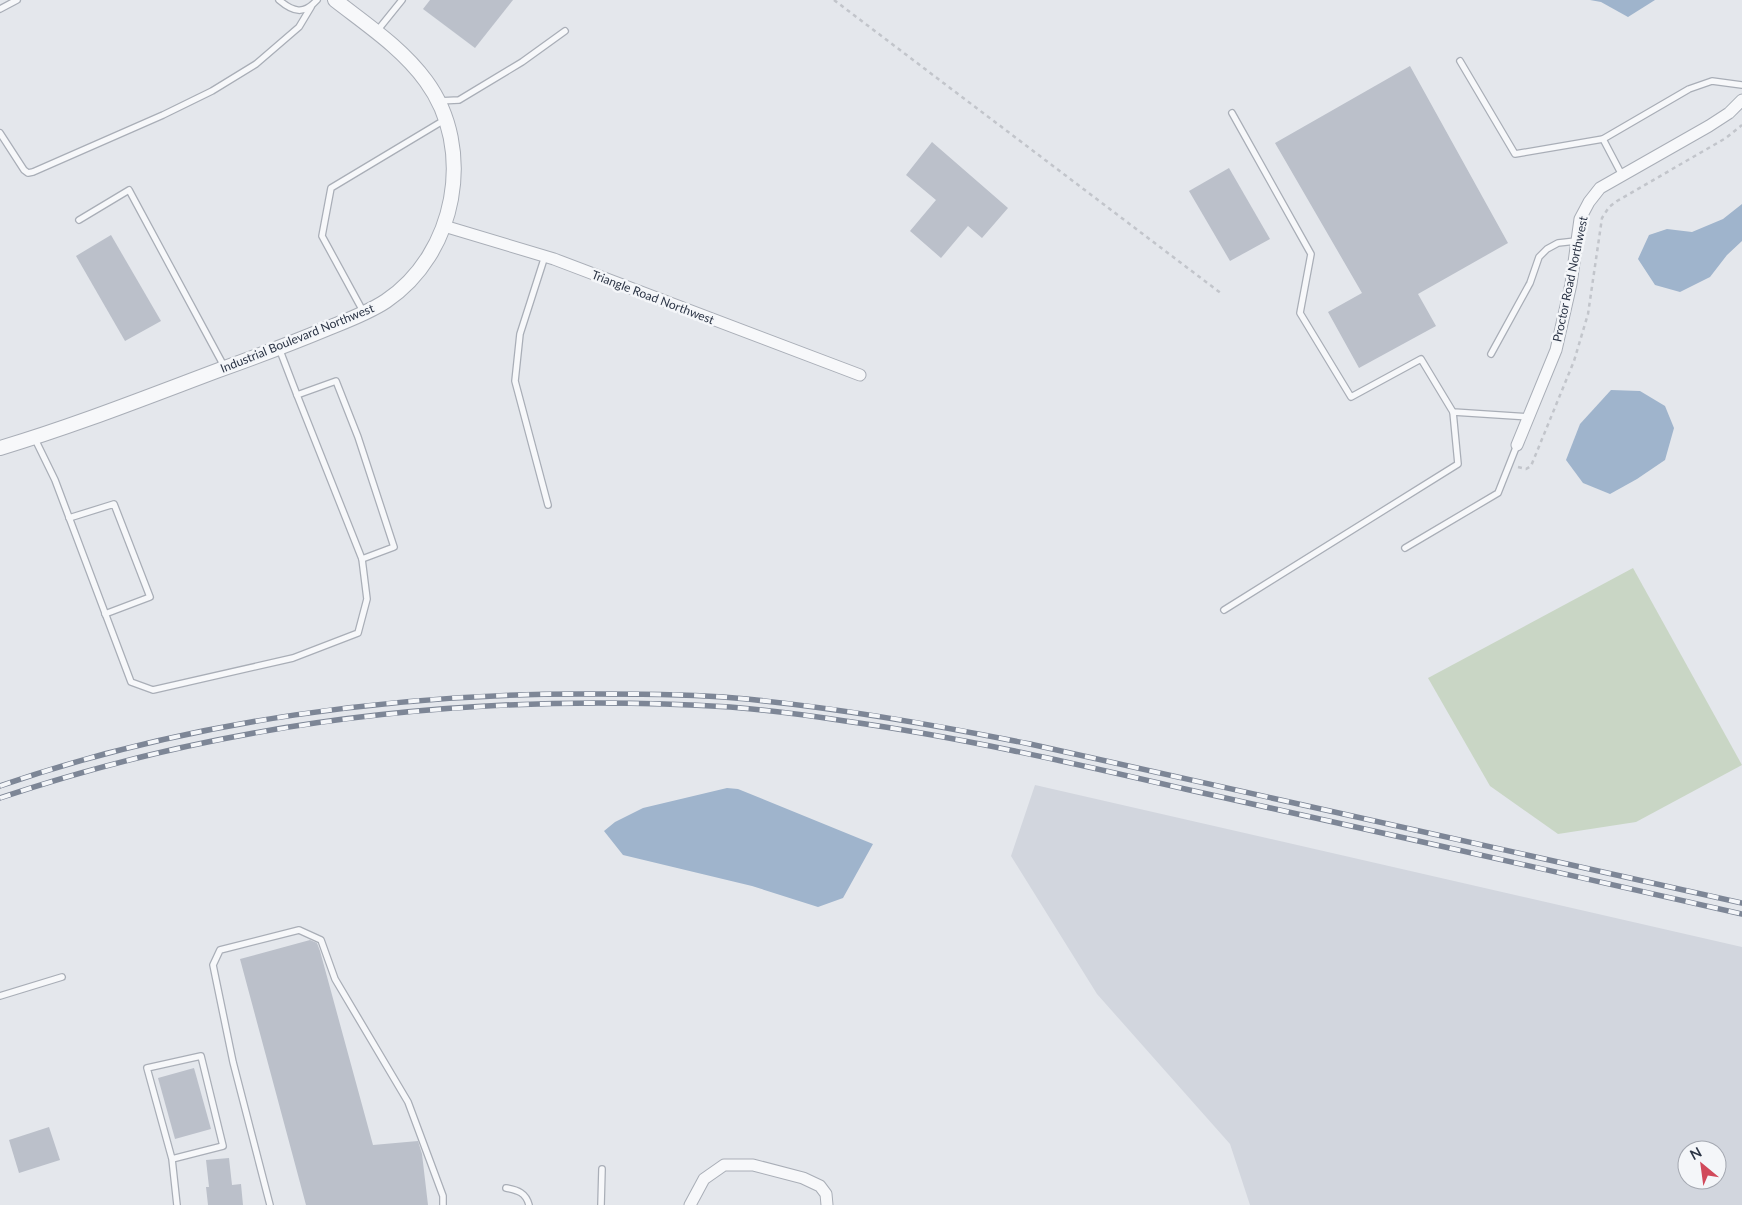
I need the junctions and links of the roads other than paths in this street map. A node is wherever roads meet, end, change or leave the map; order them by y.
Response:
1 (17, 0) edge
2 (279, 0) edge
3 (317, 0) edge
4 (335, 0) edge
5 (402, 0) edge
6 (311, 7) junction
7 (0, 9) edge
8 (565, 31) dead end
9 (376, 32) junction
10 (1460, 61) dead end
11 (1742, 85) edge
12 (1742, 100) edge
13 (438, 101) junction
14 (1232, 113) dead end
15 (446, 119) junction
16 (0, 133) edge
17 (1603, 139) junction
18 (1623, 177) junction
19 (78, 220) dead end
20 (444, 226) junction
21 (1576, 241) junction
22 (545, 256) junction
23 (364, 313) junction
24 (279, 348) junction
25 (1491, 354) dead end
26 (225, 368) junction
27 (860, 375) dead end
28 (297, 395) junction
29 (1454, 412) junction
30 (1529, 417) junction
31 (34, 437) junction
32 (1517, 445) joint
33 (0, 448) edge
34 (548, 505) dead end
35 (69, 518) junction
36 (1405, 548) dead end
37 (362, 559) junction
38 (1224, 610) dead end
39 (105, 614) junction
40 (62, 977) dead end
41 (0, 996) edge
42 (172, 1159) junction
43 (602, 1169) dead end
44 (506, 1188) dead end
45 (177, 1205) edge
46 (270, 1205) edge
47 (443, 1205) edge
48 (529, 1205) edge
49 (601, 1205) edge
50 (690, 1205) edge
51 (827, 1205) edge

1 - 7 lane
2 - 6 lane
3 - 6 lane
4 - 9 street, Industrial Boulevard Northwest
5 - 9 lane
6 - 16 lane
8 - 13 lane
9 - 13 street, Industrial Boulevard Northwest
10 - 17 lane
11 - 17 lane
12 - 18 street, Proctor Road Northwest
13 - 15 street, Industrial Boulevard Northwest
14 - 29 lane
15 - 20 street, Industrial Boulevard Northwest
15 - 23 lane
17 - 18 lane
18 - 21 street, Proctor Road Northwest
19 - 26 lane
20 - 22 street, Triangle Road Northwest
20 - 23 street, Industrial Boulevard Northwest
21 - 25 lane
21 - 30 street, Proctor Road Northwest
22 - 27 street, Triangle Road Northwest
22 - 34 lane
23 - 24 street, Industrial Boulevard Northwest
24 - 26 street, Industrial Boulevard Northwest
24 - 28 lane
26 - 31 street, Industrial Boulevard Northwest
28 - 37 lane
28 - 37 lane
29 - 30 lane
29 - 38 lane
30 - 32 street, Proctor Road Northwest
31 - 33 street, Industrial Boulevard Northwest
31 - 35 lane
32 - 36 lane
35 - 39 lane
35 - 39 lane
37 - 39 lane
40 - 41 lane
42 - 42 lane
42 - 45 lane
43 - 49 lane
44 - 48 lane
46 - 47 lane
50 - 51 street

